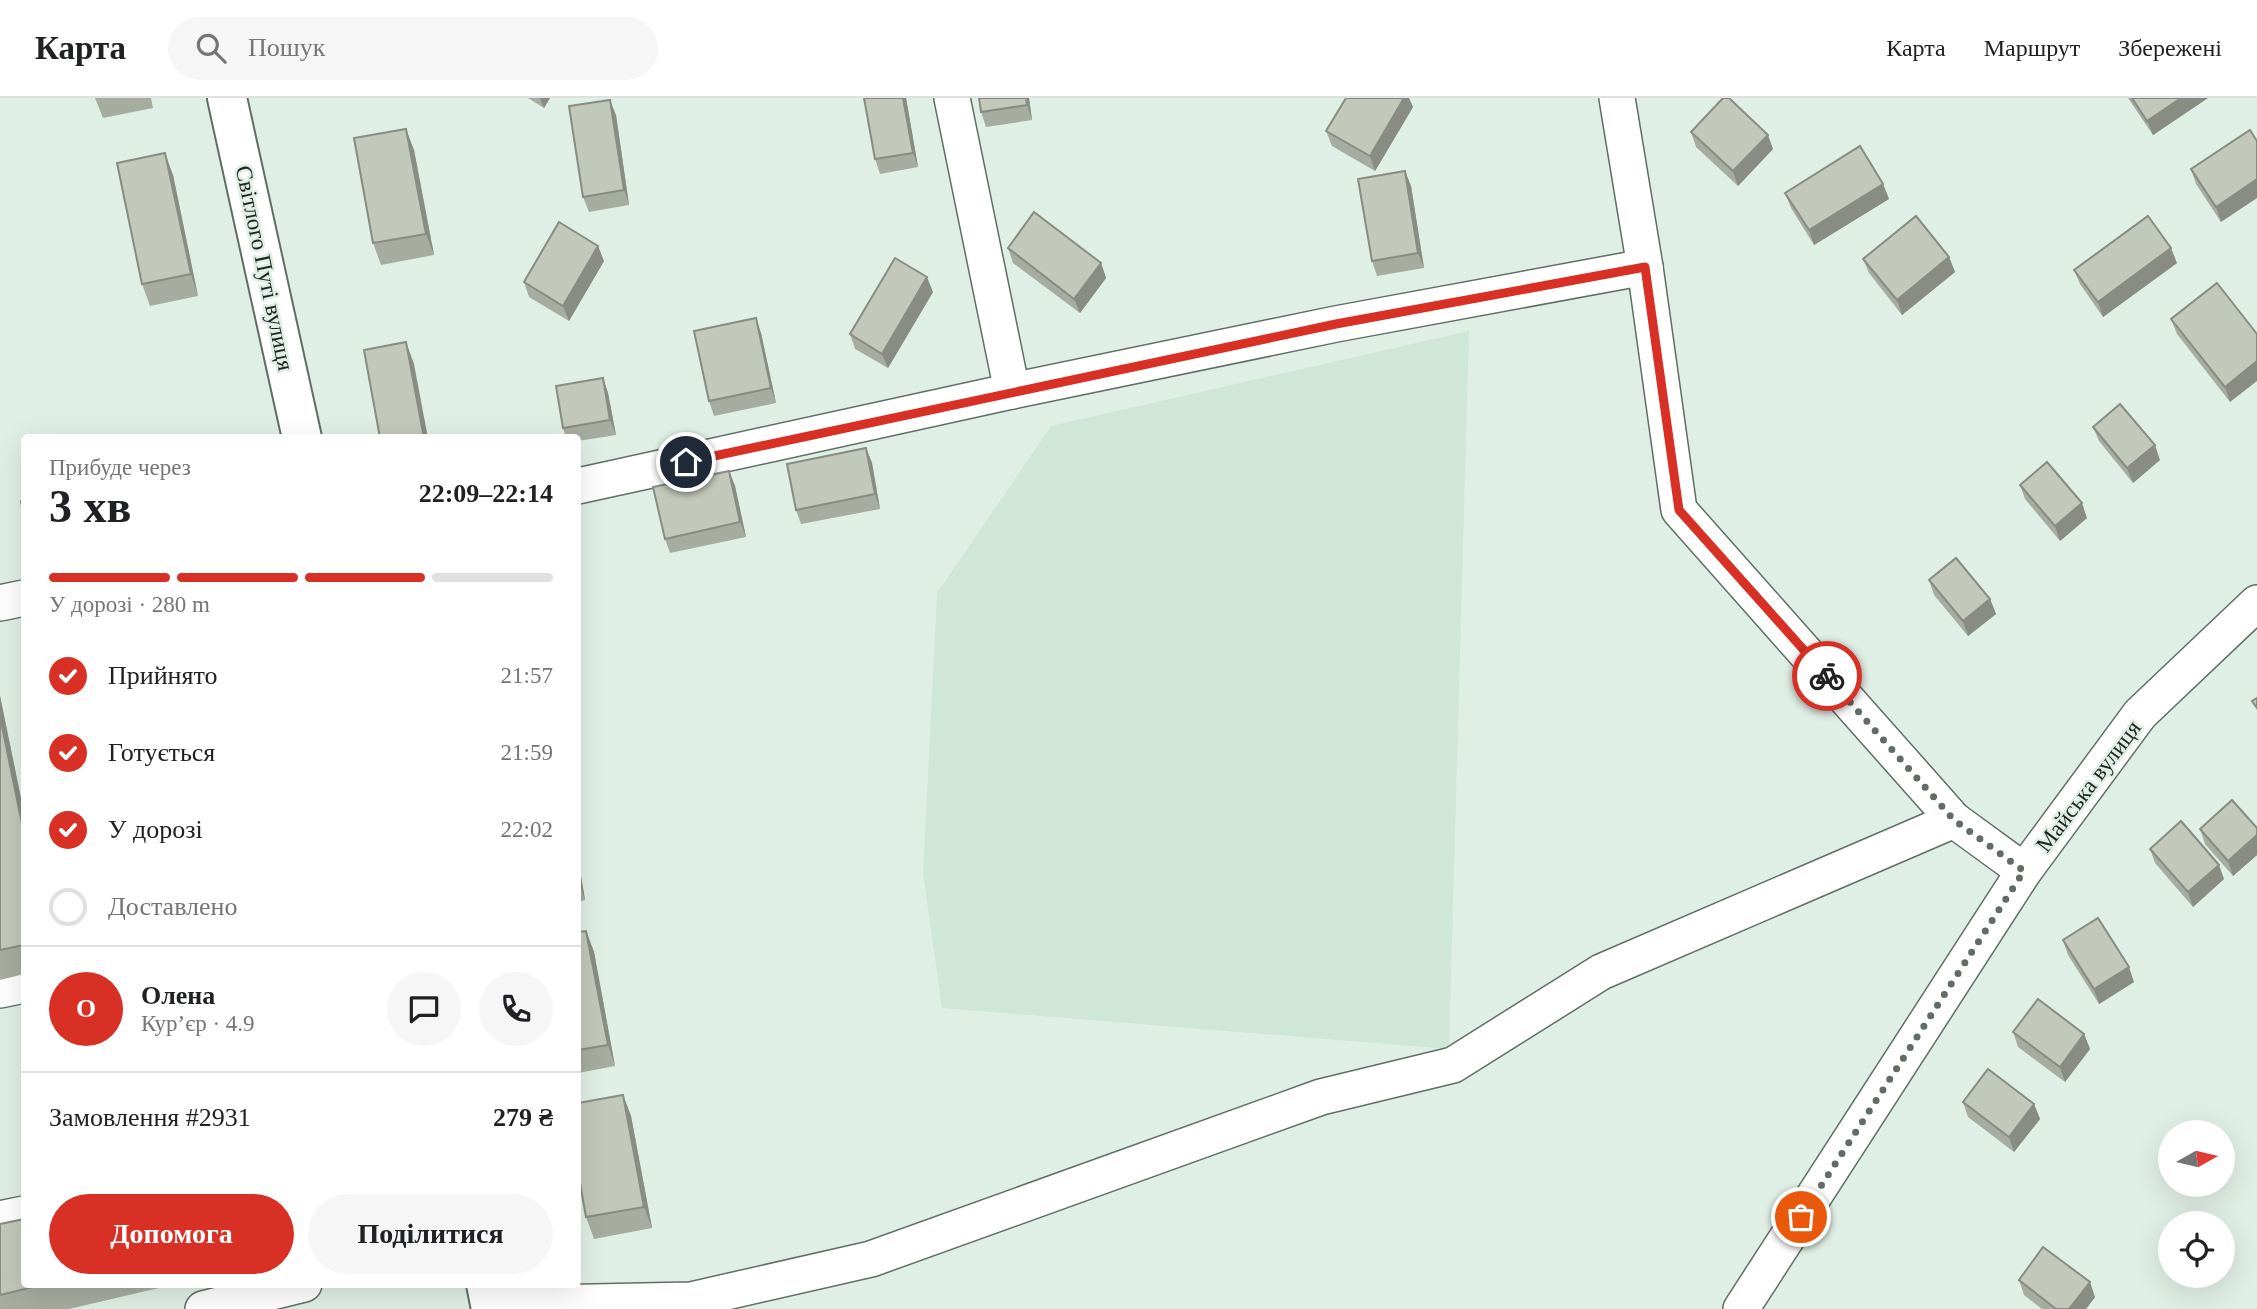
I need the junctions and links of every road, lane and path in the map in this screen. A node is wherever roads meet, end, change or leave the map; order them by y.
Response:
1 (228, 98) edge
2 (952, 98) edge
3 (1617, 98) edge
4 (1645, 267) junction
5 (1013, 391) junction
6 (301, 434) edge
7 (581, 485) edge
8 (21, 599) edge
9 (0, 603) edge
10 (2257, 603) edge
11 (1954, 820) junction
12 (2024, 871) junction
13 (21, 986) edge
14 (0, 990) edge
15 (21, 1214) edge
16 (0, 1219) edge
17 (288, 1288) edge
18 (489, 1299) edge
19 (202, 1309) edge
20 (1741, 1309) edge

1 - 6 main road, Світлого Путі вулиця
2 - 5 street
3 - 4 street
4 - 5 street
4 - 11 street
5 - 7 street
8 - 9 street
10 - 12 street, Майська вулиця
11 - 12 street
11 - 18 street
12 - 20 street, Майська вулиця
13 - 14 street
15 - 16 street
17 - 19 street

